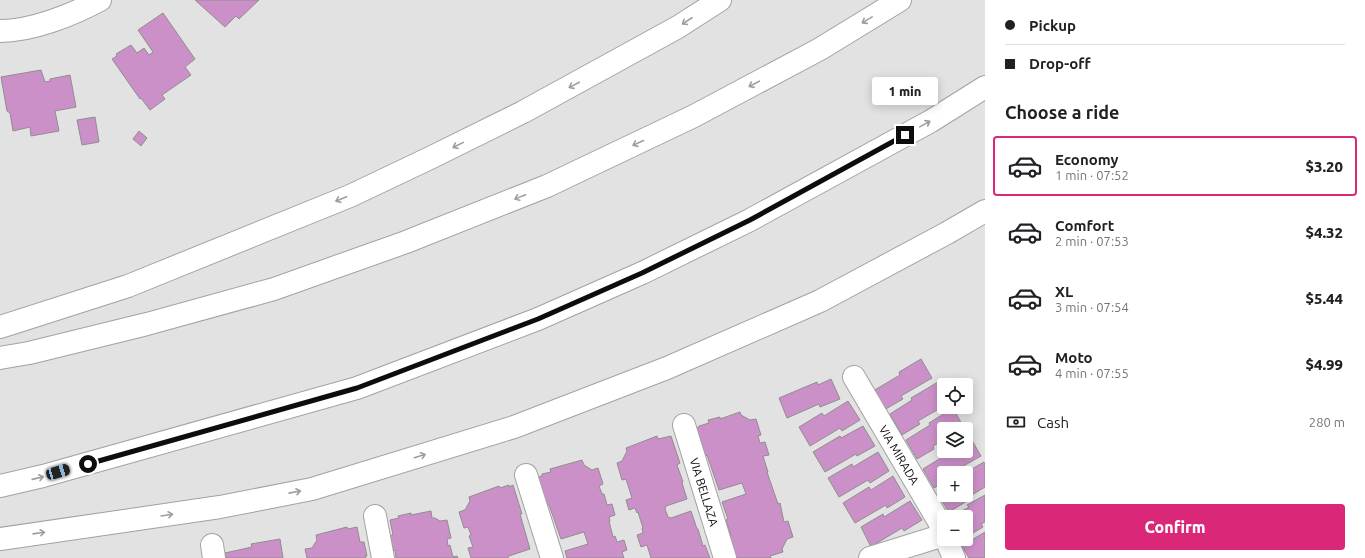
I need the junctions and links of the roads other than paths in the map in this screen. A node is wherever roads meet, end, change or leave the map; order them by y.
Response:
1 (100, 0) edge
2 (720, 0) edge
3 (900, 0) edge
4 (0, 31) edge
5 (985, 87) edge
6 (985, 211) edge
7 (0, 326) edge
8 (0, 358) edge
9 (854, 377) dead end
10 (684, 425) dead end
11 (526, 474) dead end
12 (0, 486) edge
13 (375, 516) dead end
14 (937, 518) edge
15 (937, 536) edge
16 (0, 539) edge
17 (949, 546) edge
18 (383, 558) edge
19 (552, 558) edge
20 (725, 558) edge
21 (870, 558) edge
22 (954, 558) edge

1 - 4 main road
2 -> 7 main road
3 -> 8 main road
12 -> 5 main road
16 -> 6 main road
9 - 14 main road, VIA MIRADA
10 - 20 main road, VIA BELLAZA
11 - 19 main road
13 - 18 main road
15 - 21 main road
17 - 22 main road

